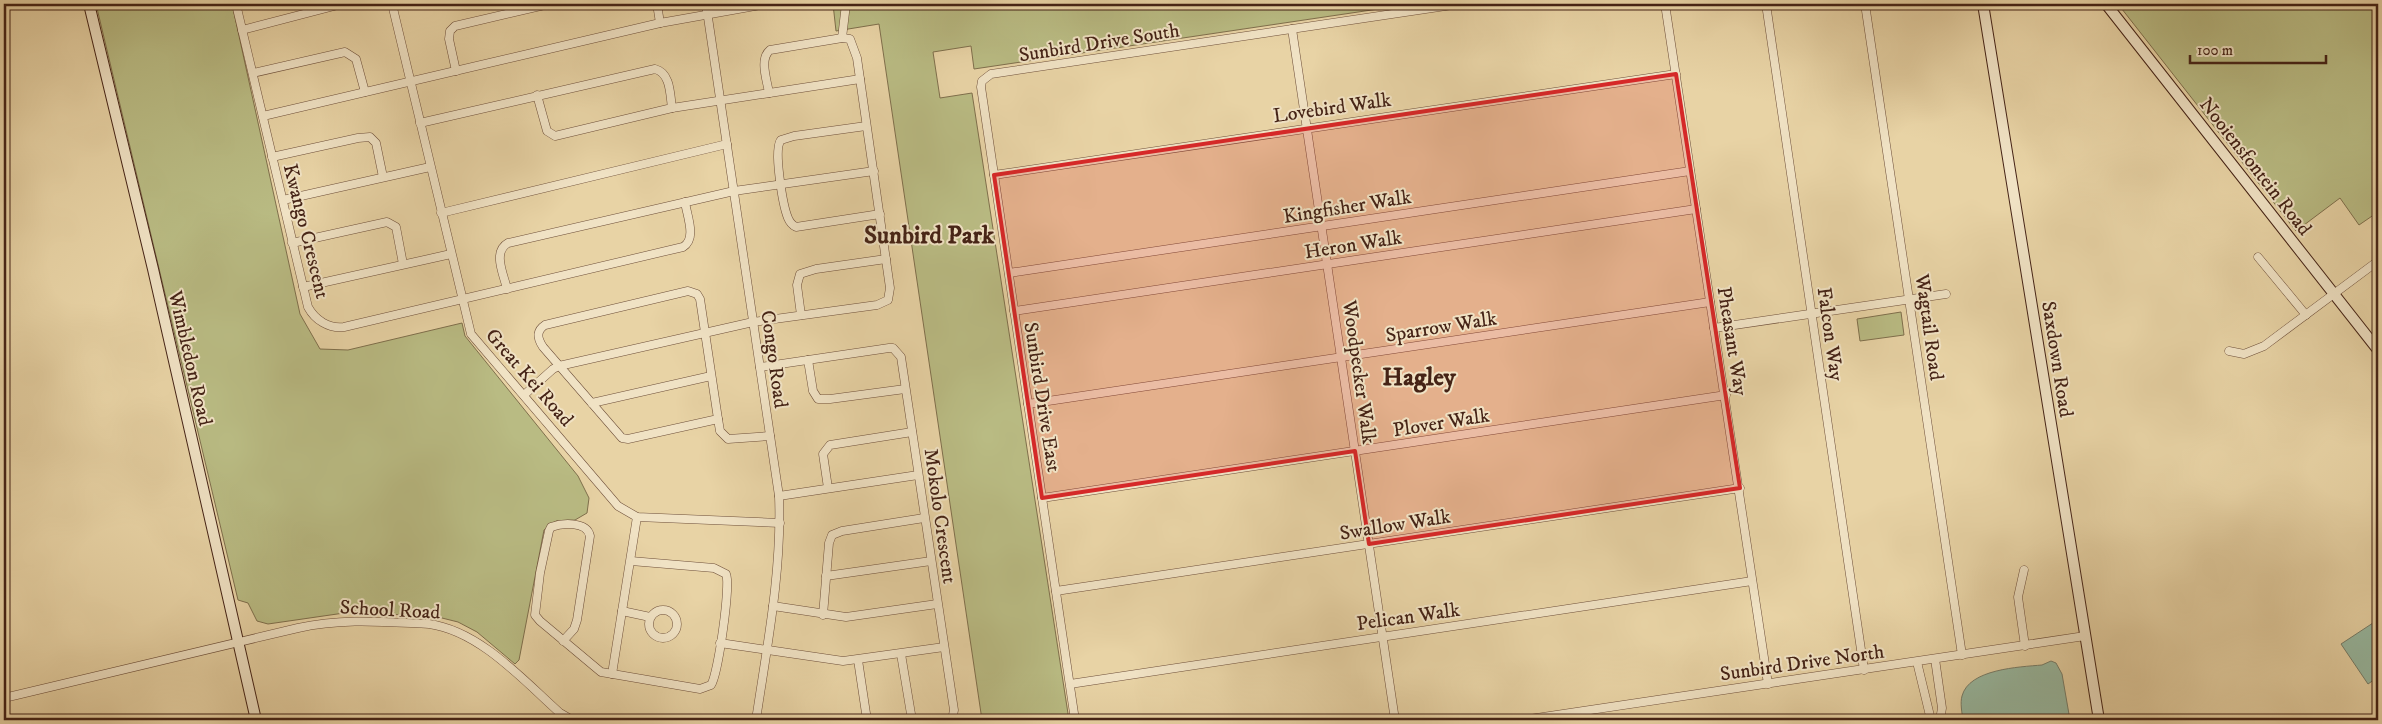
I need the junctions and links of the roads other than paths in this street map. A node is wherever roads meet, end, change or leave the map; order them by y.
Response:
1 (89, 4) edge
2 (236, 4) edge
3 (342, 4) edge
4 (392, 4) edge
5 (549, 4) edge
6 (657, 4) edge
7 (706, 4) edge
8 (767, 4) edge
9 (846, 4) edge
10 (1459, 4) edge
11 (1665, 4) edge
12 (1766, 4) edge
13 (1865, 4) edge
14 (1983, 4) edge
15 (2106, 4) edge
16 (756, 5) edge
17 (1424, 6) edge
18 (707, 13) junction
19 (660, 23) junction
20 (1292, 29) junction
21 (242, 30) junction
22 (842, 38) junction
23 (456, 71) junction
24 (252, 73) junction
25 (1676, 74) junction
26 (860, 79) junction
27 (983, 79) joint
28 (410, 82) junction
29 (365, 92) junction
30 (769, 93) junction
31 (537, 95) junction
32 (720, 100) junction
33 (672, 108) junction
34 (263, 116) junction
35 (420, 123) junction
36 (866, 126) junction
37 (1306, 127) junction
38 (727, 144) junction
39 (272, 157) junction
40 (430, 167) junction
41 (874, 171) junction
42 (1690, 171) junction
43 (994, 175) junction
44 (382, 177) junction
45 (782, 186) junction
46 (734, 192) junction
47 (282, 200) junction
48 (685, 202) junction
49 (1696, 209) junction
50 (441, 213) junction
51 (880, 214) junction
52 (1322, 226) junction
53 (292, 243) junction
54 (451, 254) junction
55 (886, 258) junction
56 (2258, 258) dead end
57 (2378, 261) edge
58 (404, 264) junction
59 (1327, 264) junction
60 (1009, 273) junction
61 (303, 287) junction
62 (507, 289) junction
63 (1946, 294) dead end
64 (2335, 294) junction
65 (1909, 298) junction
66 (461, 299) junction
67 (1710, 302) junction
68 (1014, 311) junction
69 (1811, 313) junction
70 (2306, 315) junction
71 (801, 316) junction
72 (753, 322) junction
73 (1714, 328) junction
74 (705, 332) junction
75 (2378, 350) edge
76 (2229, 351) dead end
77 (1341, 357) junction
78 (808, 360) junction
79 (559, 366) junction
80 (760, 367) junction
81 (711, 376) junction
82 (905, 389) junction
83 (524, 395) junction
84 (1726, 395) junction
85 (592, 403) junction
86 (1028, 404) junction
87 (718, 419) junction
88 (912, 432) junction
89 (770, 436) junction
90 (1355, 451) junction
91 (918, 474) junction
92 (828, 488) junction
93 (1740, 488) junction
94 (779, 496) junction
95 (1042, 498) junction
96 (637, 517) junction
97 (924, 518) junction
98 (780, 523) junction
99 (1369, 544) junction
100 (631, 561) junction
101 (931, 561) junction
102 (2024, 570) dead end
103 (826, 576) junction
104 (1752, 581) junction
105 (1056, 591) junction
106 (937, 604) junction
107 (773, 606) junction
108 (622, 611) junction
109 (823, 615) junction
110 (650, 617) dead end
111 (1383, 636) junction
112 (2085, 636) junction
113 (563, 641) junction
114 (720, 642) junction
115 (237, 643) junction
116 (2025, 646) junction
117 (944, 647) junction
118 (767, 649) junction
119 (901, 654) junction
120 (1962, 655) junction
121 (1935, 659) junction
122 (858, 660) junction
123 (1917, 662) junction
124 (1864, 670) junction
125 (612, 674) junction
126 (1070, 684) junction
127 (1768, 684) junction
128 (4, 698) edge
129 (256, 720) edge
130 (572, 720) edge
131 (756, 720) edge
132 (867, 720) edge
133 (912, 720) edge
134 (952, 720) edge
135 (1075, 720) edge
136 (1395, 720) edge
137 (1523, 720) edge
138 (1931, 720) edge
139 (1940, 720) edge
140 (2099, 720) edge

1 - 115 street, Wimbledon Road
2 - 21 street, Kwango Crescent
3 - 21 street
4 - 28 street, Great Kei Road
5 - 23 street
6 - 19 street
7 - 18 street, Congo Road
8 - 16 street
9 - 22 street
10 - 17 street, Sunbird Drive South
11 - 25 street, Pheasant Way
12 - 69 street, Falcon Way
13 - 65 street, Wagtail Road
14 - 112 street, Saxdown Road
15 - 64 street, Nooiensfontein Road
16 - 18 street
17 - 20 street, Sunbird Drive South
18 - 19 street
18 - 32 street, Congo Road
19 - 23 street
20 - 27 street, Sunbird Drive South
20 - 37 street, Woodpecker Walk
21 - 24 street, Kwango Crescent
22 - 26 street
22 - 30 street
23 - 28 street
24 - 29 street
24 - 34 street, Kwango Crescent
25 - 37 street, Lovebird Walk
25 - 42 street, Pheasant Way
26 - 30 street
26 - 36 street
27 - 43 street, Sunbird Drive East
28 - 29 street
28 - 35 street, Great Kei Road
29 - 34 street
30 - 32 street
31 - 33 street
31 - 33 street
31 - 35 street
32 - 33 street
32 - 38 street, Congo Road
34 - 39 street, Kwango Crescent
35 - 40 street, Great Kei Road
36 - 41 street
36 - 45 street
37 - 43 street, Lovebird Walk
37 - 52 street, Woodpecker Walk
38 - 46 street, Congo Road
38 - 50 street
39 - 44 street
39 - 47 street, Kwango Crescent
40 - 44 street
40 - 50 street, Great Kei Road
41 - 45 street
41 - 51 street
42 - 49 street, Pheasant Way
42 - 52 street, Kingfisher Walk
43 - 60 street, Sunbird Drive East
44 - 47 street
45 - 46 street
45 - 51 street
46 - 48 street
46 - 72 street, Congo Road
47 - 53 street, Kwango Crescent
48 - 62 street, Kwango Crescent
48 - 62 street
49 - 59 street, Heron Walk
49 - 67 street, Pheasant Way
50 - 54 street, Great Kei Road
51 - 55 street
52 - 59 street, Woodpecker Walk
52 - 60 street, Kingfisher Walk
53 - 58 street
53 - 61 street, Kwango Crescent
54 - 58 street
54 - 66 street, Great Kei Road
55 - 71 street
55 - 71 street
56 - 70 street
57 - 64 street
58 - 61 street
59 - 68 street, Heron Walk
59 - 77 street, Woodpecker Walk
60 - 68 street, Sunbird Drive East
61 - 66 street, Kwango Crescent
62 - 66 street, Kwango Crescent
63 - 65 street
64 - 70 street
64 - 75 street, Nooiensfontein Road
65 - 69 street
65 - 120 street, Wagtail Road
66 - 83 street, Great Kei Road
67 - 73 street, Pheasant Way
67 - 77 street, Sparrow Walk
68 - 86 street, Sunbird Drive East
69 - 73 street
69 - 124 street, Falcon Way
70 - 76 street
71 - 72 street
72 - 74 street
72 - 80 street, Congo Road
73 - 84 street, Pheasant Way
74 - 79 street
74 - 79 street
74 - 81 street
77 - 86 street, Sparrow Walk
77 - 90 street, Woodpecker Walk
78 - 80 street, Mokolo Crescent
78 - 82 street
78 - 82 street, Mokolo Crescent
79 - 83 street
79 - 85 street
80 - 89 street, Congo Road
81 - 85 street
81 - 87 street
82 - 88 street, Mokolo Crescent
83 - 96 street, Great Kei Road
84 - 90 street, Plover Walk
84 - 93 street, Pheasant Way
85 - 87 street
86 - 95 street, Sunbird Drive East
87 - 89 street
88 - 91 street, Mokolo Crescent
88 - 92 street
89 - 94 street, Congo Road
90 - 95 street, Plover Walk
90 - 99 street, Woodpecker Walk
91 - 92 street
91 - 97 street, Mokolo Crescent
92 - 94 street
93 - 99 street, Swallow Walk
93 - 104 street, Pheasant Way
94 - 98 street, Congo Road
95 - 105 street, Sunbird Drive East
96 - 98 street
96 - 100 street
97 - 101 street, Mokolo Crescent
97 - 103 street
98 - 107 street, Congo Road
99 - 105 street, Swallow Walk
99 - 111 street, Woodpecker Walk
100 - 108 street
100 - 114 street
101 - 103 street
101 - 106 street, Mokolo Crescent
102 - 116 street
103 - 109 street
104 - 111 street, Pelican Walk
104 - 127 street, Pheasant Way
105 - 126 street, Sunbird Drive East
106 - 109 street
106 - 117 street, Mokolo Crescent
107 - 109 street
107 - 118 street, Congo Road
108 - 110 street
108 - 125 street
111 - 126 street, Pelican Walk
111 - 136 street, Woodpecker Walk
112 - 116 street, Sunbird Drive North
112 - 140 street, Saxdown Road
113 - 113 street
113 - 125 street
114 - 118 street
114 - 125 street
115 - 128 street, School Road
115 - 129 street, Wimbledon Road
115 - 130 street, School Road
116 - 120 street, Sunbird Drive North
117 - 119 street
117 - 134 street, Mokolo Crescent
118 - 122 street
118 - 131 street, Congo Road
119 - 122 street
119 - 133 street
120 - 121 street, Sunbird Drive North
121 - 123 street, Sunbird Drive North
121 - 139 street
122 - 132 street
123 - 124 street, Sunbird Drive North
123 - 138 street
124 - 127 street, Sunbird Drive North
126 - 135 street, Sunbird Drive East
127 - 137 street, Sunbird Drive North

